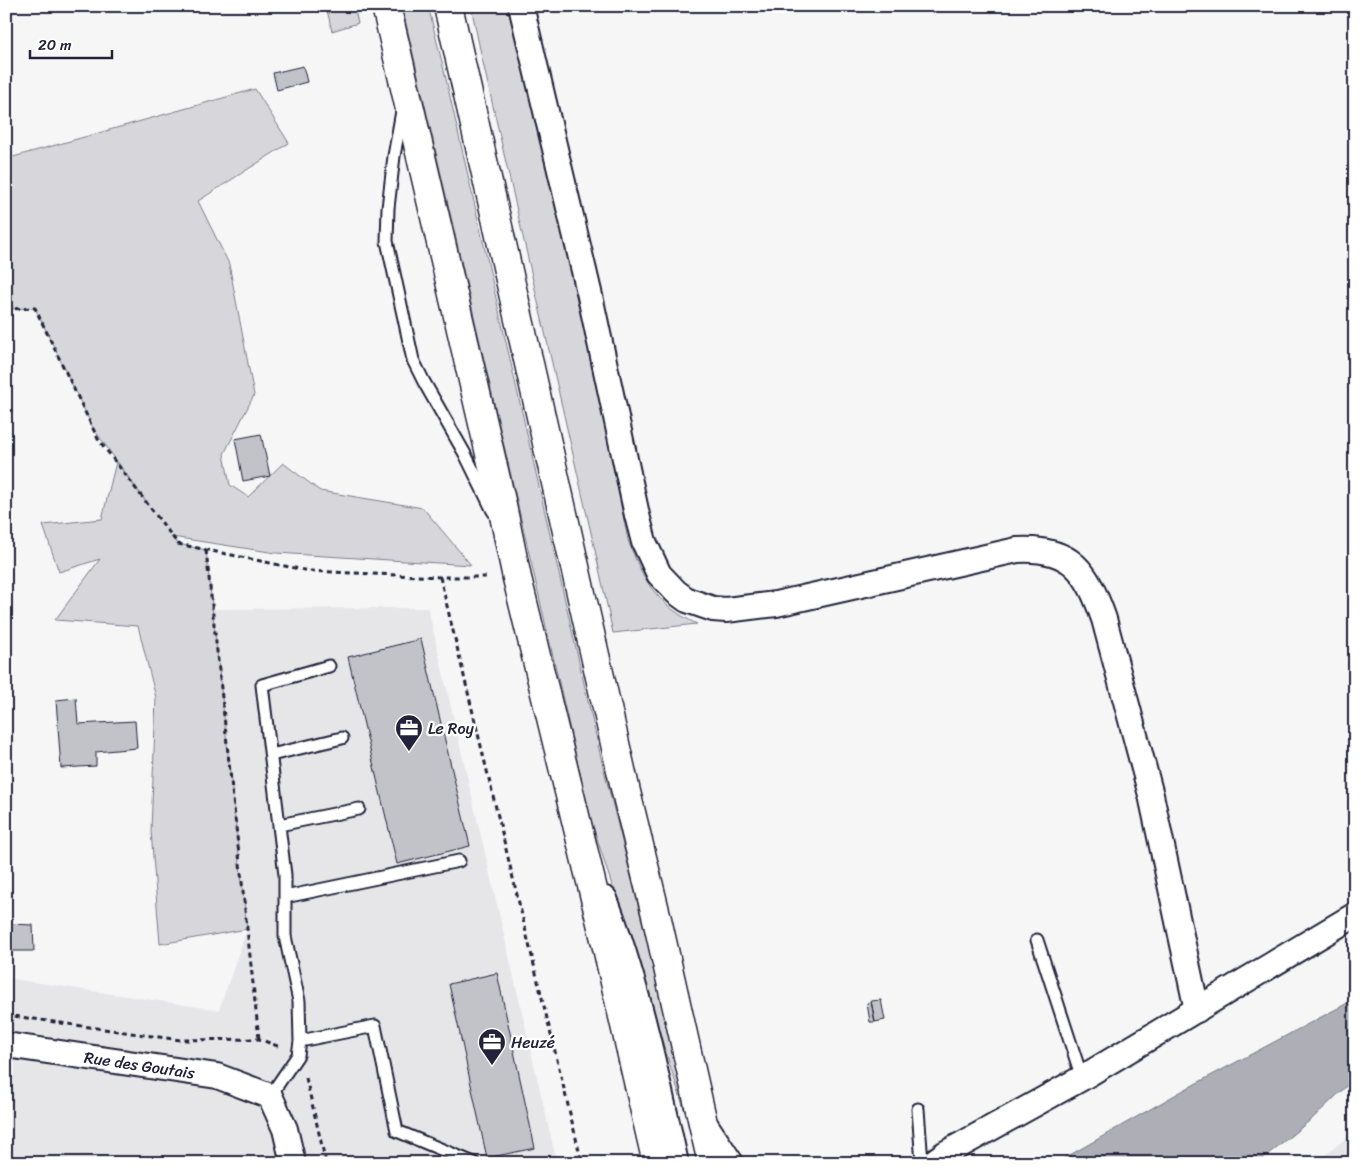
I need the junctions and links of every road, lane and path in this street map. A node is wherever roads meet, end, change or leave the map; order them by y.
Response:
1 (386, 6) edge
2 (448, 6) edge
3 (521, 6) edge
4 (406, 90) junction
5 (6, 309) edge
6 (206, 550) junction
7 (511, 550) junction
8 (440, 577) junction
9 (517, 578) junction
10 (329, 666) dead end
11 (342, 738) dead end
12 (271, 755) junction
13 (359, 810) dead end
14 (575, 818) junction
15 (279, 825) junction
16 (459, 861) dead end
17 (285, 897) junction
18 (1355, 915) edge
19 (1037, 940) dead end
20 (1197, 1010) junction
21 (259, 1039) dead end
22 (300, 1041) junction
23 (6, 1045) edge
24 (1082, 1078) junction
25 (270, 1096) junction
26 (918, 1109) dead end
27 (702, 1119) junction
28 (293, 1163) edge
29 (474, 1163) edge
30 (582, 1163) edge
31 (657, 1163) edge
32 (676, 1163) edge
33 (712, 1163) edge
34 (731, 1163) edge
35 (922, 1163) edge
36 (932, 1163) edge

1 - 4 main road
2 - 27 main road
3 - 20 street
4 - 7 main road
4 - 7 lane
5 - 6 path
6 - 8 path
6 - 21 path
7 - 9 main road
8 - 9 path
8 - 30 path
9 - 14 main road
10 - 12 lane
11 - 12 lane
12 - 15 lane
13 - 15 lane
14 - 31 main road
14 - 32 street
15 - 17 lane
16 - 17 lane
17 - 22 lane
18 - 20 street
19 - 24 lane
20 - 24 street
22 - 25 lane
22 - 29 lane
23 - 25 street, Rue des Goutais
24 - 36 street
25 - 28 street
26 - 35 lane
27 - 33 main road
27 - 34 street

